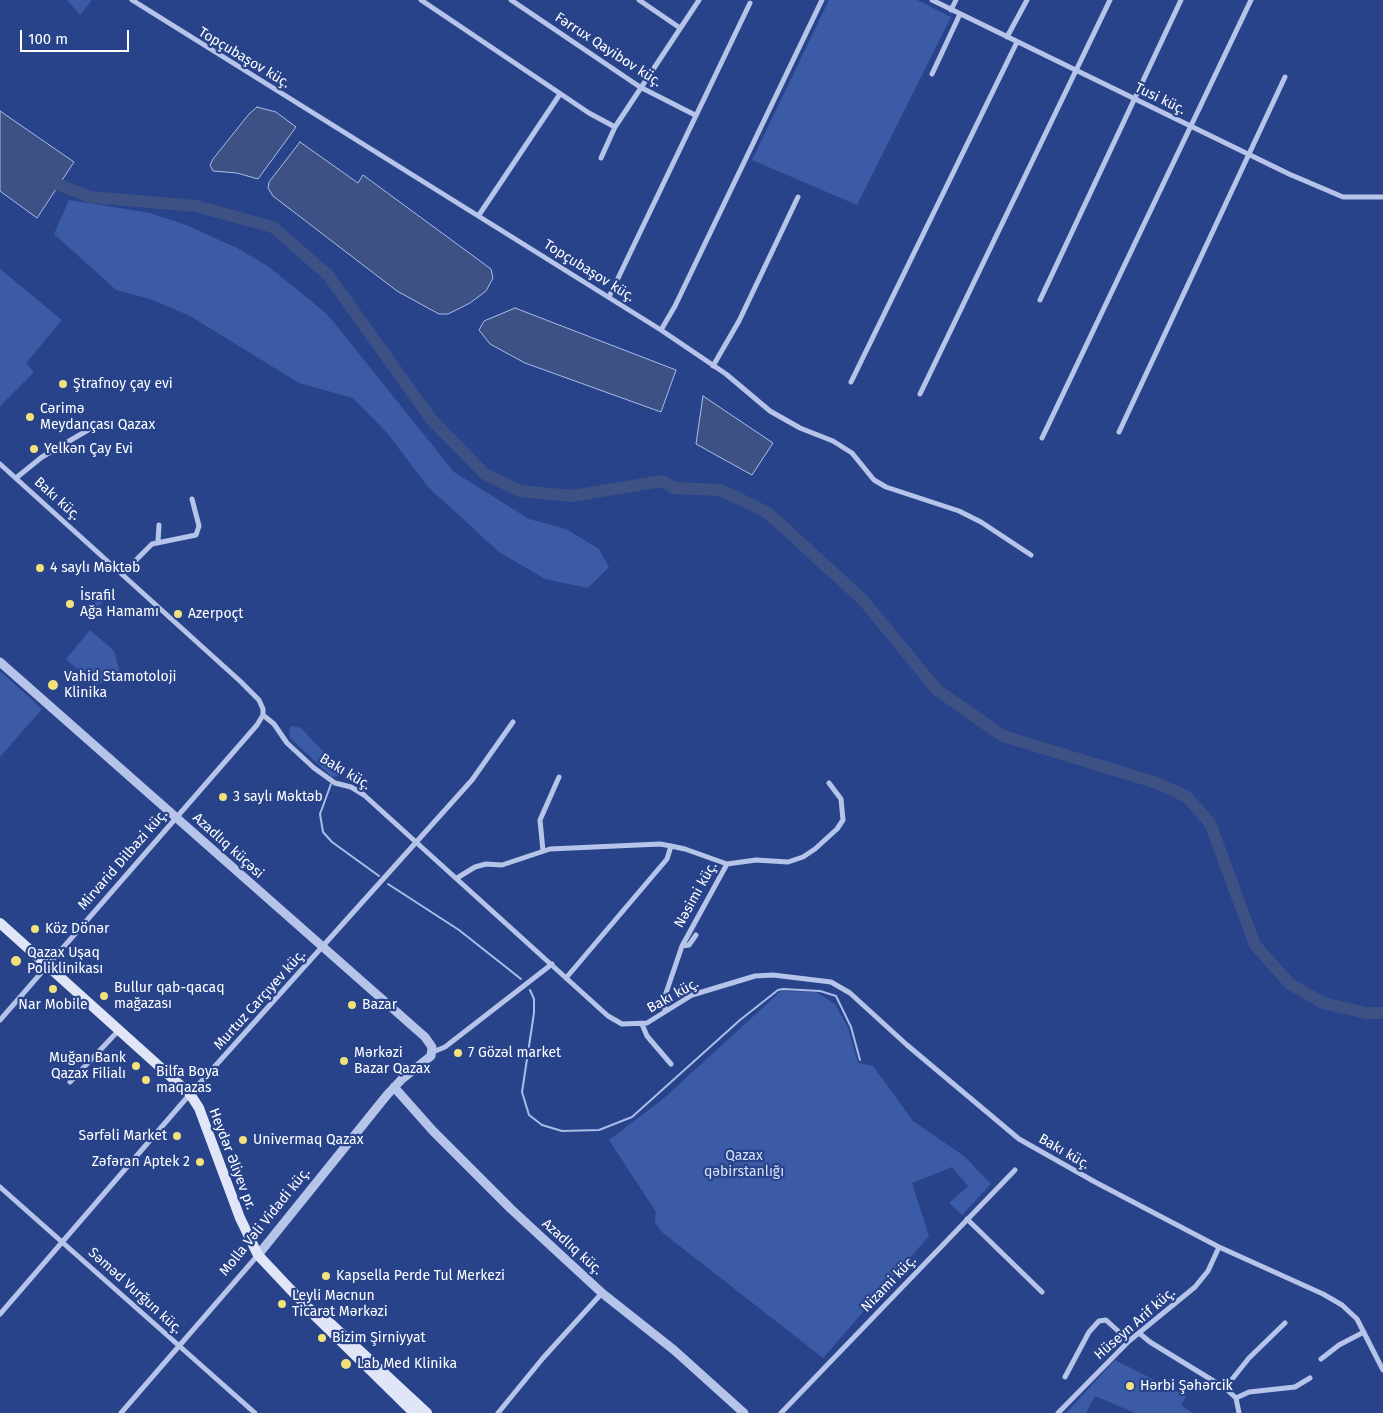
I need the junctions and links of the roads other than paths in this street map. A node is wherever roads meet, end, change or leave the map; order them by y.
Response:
1 (132, 0) edge
2 (421, 0) edge
3 (511, 0) edge
4 (638, 0) edge
5 (699, 0) edge
6 (822, 0) edge
7 (932, 0) edge
8 (956, 0) edge
9 (1027, 0) edge
10 (1110, 0) edge
11 (1182, 0) edge
12 (1251, 0) edge
13 (750, 3) dead end
14 (951, 10) junction
15 (960, 14) junction
16 (680, 28) junction
17 (1007, 37) junction
18 (1017, 42) junction
19 (1076, 71) junction
20 (932, 74) dead end
21 (1285, 77) dead end
22 (640, 87) junction
23 (560, 94) junction
24 (1135, 100) junction
25 (695, 115) junction
26 (1190, 126) junction
27 (615, 127) junction
28 (1250, 155) junction
29 (601, 158) dead end
30 (798, 196) dead end
31 (1383, 197) edge
32 (479, 215) junction
33 (609, 297) junction
34 (1040, 300) dead end
35 (662, 330) junction
36 (713, 366) junction
37 (851, 382) dead end
38 (920, 394) dead end
39 (100, 423) dead end
40 (1118, 432) dead end
41 (1042, 438) dead end
42 (0, 464) edge
43 (16, 478) junction
44 (192, 499) dead end
45 (159, 525) dead end
46 (158, 542) junction
47 (1031, 555) dead end
48 (123, 573) junction
49 (0, 662) edge
50 (263, 716) junction
51 (513, 722) dead end
52 (559, 777) dead end
53 (829, 783) dead end
54 (175, 817) junction
55 (417, 844) junction
56 (671, 846) junction
57 (542, 851) junction
58 (727, 864) junction
59 (457, 878) junction
60 (0, 923) edge
61 (696, 935) dead end
62 (682, 946) junction
63 (322, 948) junction
64 (552, 964) junction
65 (47, 965) junction
66 (566, 978) junction
67 (665, 1011) junction
68 (0, 1020) edge
69 (642, 1024) junction
70 (119, 1030) junction
71 (433, 1052) junction
72 (671, 1064) dead end
73 (70, 1082) dead end
74 (394, 1087) junction
75 (190, 1094) junction
76 (1014, 1170) dead end
77 (0, 1187) edge
78 (967, 1218) junction
79 (61, 1241) junction
80 (1219, 1247) junction
81 (258, 1256) junction
82 (1042, 1292) dead end
83 (602, 1293) junction
84 (306, 1306) junction
85 (0, 1314) edge
86 (1286, 1323) dead end
87 (1364, 1332) junction
88 (1139, 1333) junction
89 (1129, 1341) junction
90 (180, 1346) junction
91 (1321, 1359) dead end
92 (1383, 1370) edge
93 (1065, 1377) dead end
94 (1310, 1378) dead end
95 (1225, 1388) junction
96 (1236, 1398) junction
97 (121, 1413) edge
98 (254, 1413) edge
99 (414, 1413) edge
100 (427, 1413) edge
101 (498, 1413) edge
102 (744, 1413) edge
103 (781, 1413) edge
104 (1058, 1413) edge
105 (1239, 1413) edge

1 - 32 street, Topçubaşov küç.
2 - 23 street
3 - 22 street, Fərrux Qayibov küç.
4 - 16 street
5 - 16 street
6 - 35 street
7 - 14 street, Tusi küç.
8 - 14 street
9 - 17 street
10 - 19 street
11 - 24 street
12 - 26 street
13 - 25 street
14 - 15 street, Tusi küç.
15 - 17 street, Tusi küç.
15 - 20 street
16 - 22 street
17 - 18 street, Tusi küç.
18 - 19 street, Tusi küç.
18 - 37 street
19 - 24 street, Tusi küç.
19 - 38 street
21 - 28 street
22 - 25 street, Fərrux Qayibov küç.
22 - 27 street
23 - 27 street
23 - 32 street
24 - 26 street, Tusi küç.
24 - 34 street
25 - 33 street
26 - 28 street, Tusi küç.
26 - 41 street
27 - 29 street
28 - 31 street, Tusi küç.
28 - 40 street
30 - 36 street
32 - 33 street, Topçubaşov küç.
33 - 35 street, Topçubaşov küç.
35 - 36 street, Topçubaşov küç.
36 - 47 street, Topçubaşov küç.
39 - 43 street
42 - 43 street, Bakı küç.
43 - 48 street, Bakı küç.
44 - 46 street
45 - 46 street
46 - 48 street
48 - 50 street, Bakı küç.
49 - 54 street, Azadlıq küçəsi
50 - 54 street, Mirvarid Dilbazi küç.
50 - 55 street, Bakı küç.
51 - 55 street, Murtuz Carçıyev küç.
52 - 57 street
53 - 58 street
54 - 63 street, Azadlıq küçəsi
54 - 65 street, Mirvarid Dilbazi küç.
55 - 59 street, Bakı küç.
55 - 63 street, Murtuz Carçıyev küç.
56 - 57 street, Nəsimi küç.
56 - 58 street, Nəsimi küç.
56 - 66 street
57 - 59 street, Nəsimi küç.
58 - 62 street, Nəsimi küç.
59 - 64 street, Bakı küç.
60 - 65 main road, Heydər Əliyev pr.
61 - 62 street
62 - 67 street, Nəsimi küç.
63 - 71 street, Azadlıq küçəsi
63 - 75 street, Murtuz Carçıyev küç.
64 - 66 street, Bakı küç.
64 - 71 street
65 - 68 street, Mirvarid Dilbazi küç.
65 - 70 main road, Heydər Əliyev pr.
66 - 69 street, Bakı küç.
67 - 69 street, Bakı küç.
67 - 80 street, Bakı küç.
69 - 72 street
70 - 73 street
70 - 75 main road, Heydər Əliyev pr.
71 - 74 street, Molla Vəli Vidadi küç.
74 - 81 street, Molla Vəli Vidadi küç.
74 - 83 street, Azadlıq küç.
75 - 79 street, Murtuz Carçıyev küç.
75 - 81 main road, Heydər Əliyev pr.
76 - 78 street, Nizami küç.
77 - 79 street, Səməd Vurğun küç.
78 - 82 street
78 - 103 street, Nizami küç.
79 - 85 street, Murtuz Carçıyev küç.
79 - 90 street, Səməd Vurğun küç.
80 - 87 street, Bakı küç.
80 - 88 street, Hüseyn Arif küç.
81 - 84 main road, Heydər Əliyev pr.
81 - 90 street, Molla Vəli Vidadi küç.
83 - 101 street
83 - 102 street, Azadlıq küç.
84 - 99 main road
84 - 100 main road, Heydər Əliyev pr.
86 - 95 street
87 - 91 street
87 - 92 street, Bakı küç.
88 - 89 street, Hüseyn Arif küç.
88 - 95 street
89 - 93 street
89 - 104 street, Hüseyn Arif küç.
90 - 97 street, Molla Vəli Vidadi küç.
90 - 98 street, Səməd Vurğun küç.
94 - 96 street
95 - 96 street
96 - 105 street

